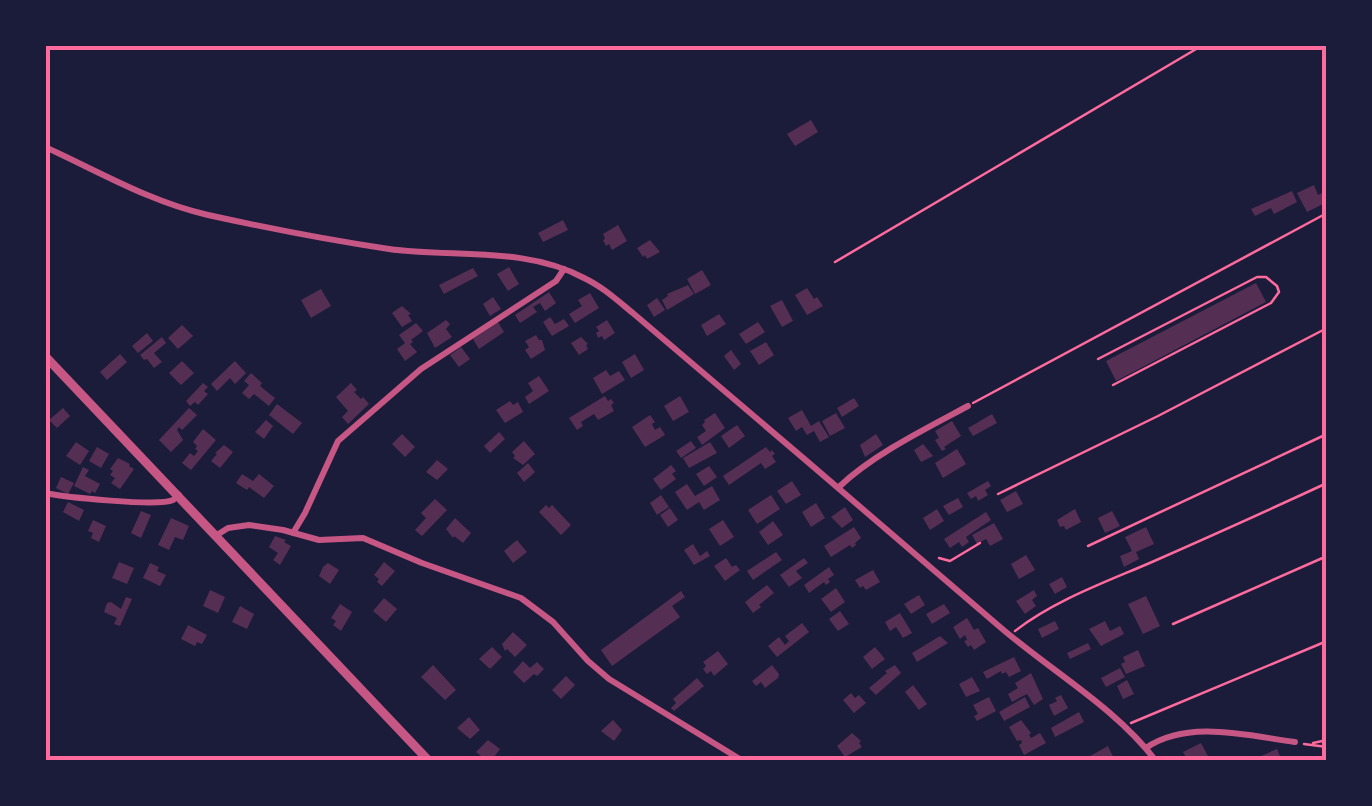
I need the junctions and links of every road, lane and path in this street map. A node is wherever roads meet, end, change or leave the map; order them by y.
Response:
1 (1203, 45) edge
2 (45, 148) edge
3 (1327, 212) edge
4 (835, 262) dead end
5 (564, 269) junction
6 (1327, 328) edge
7 (45, 356) edge
8 (1098, 359) dead end
9 (1113, 385) dead end
10 (968, 406) joint
11 (1327, 434) edge
12 (1327, 483) edge
13 (839, 487) junction
14 (45, 493) edge
15 (998, 494) dead end
16 (179, 495) junction
17 (293, 533) junction
18 (217, 536) junction
19 (980, 543) dead end
20 (1088, 546) dead end
21 (1327, 556) edge
22 (939, 558) dead end
23 (1173, 624) dead end
24 (1010, 636) junction
25 (1327, 641) edge
26 (1126, 728) junction
27 (1327, 740) edge
28 (1295, 742) joint
29 (1307, 744) junction
30 (1327, 747) edge
31 (1146, 748) junction
32 (429, 761) edge
33 (743, 761) edge
34 (1156, 761) edge

1 - 4 path
2 - 5 street
3 - 10 path
5 - 13 street
5 - 17 street
6 - 15 path
7 - 16 street
8 - 9 path
10 - 13 street
11 - 20 path
12 - 24 path
13 - 24 street
14 - 16 street
16 - 18 street
17 - 18 street
17 - 33 street
18 - 32 street
19 - 22 path
21 - 23 path
24 - 26 street
25 - 26 path
26 - 31 street
27 - 29 path
28 - 29 path
28 - 31 street
29 - 30 path
31 - 34 street

